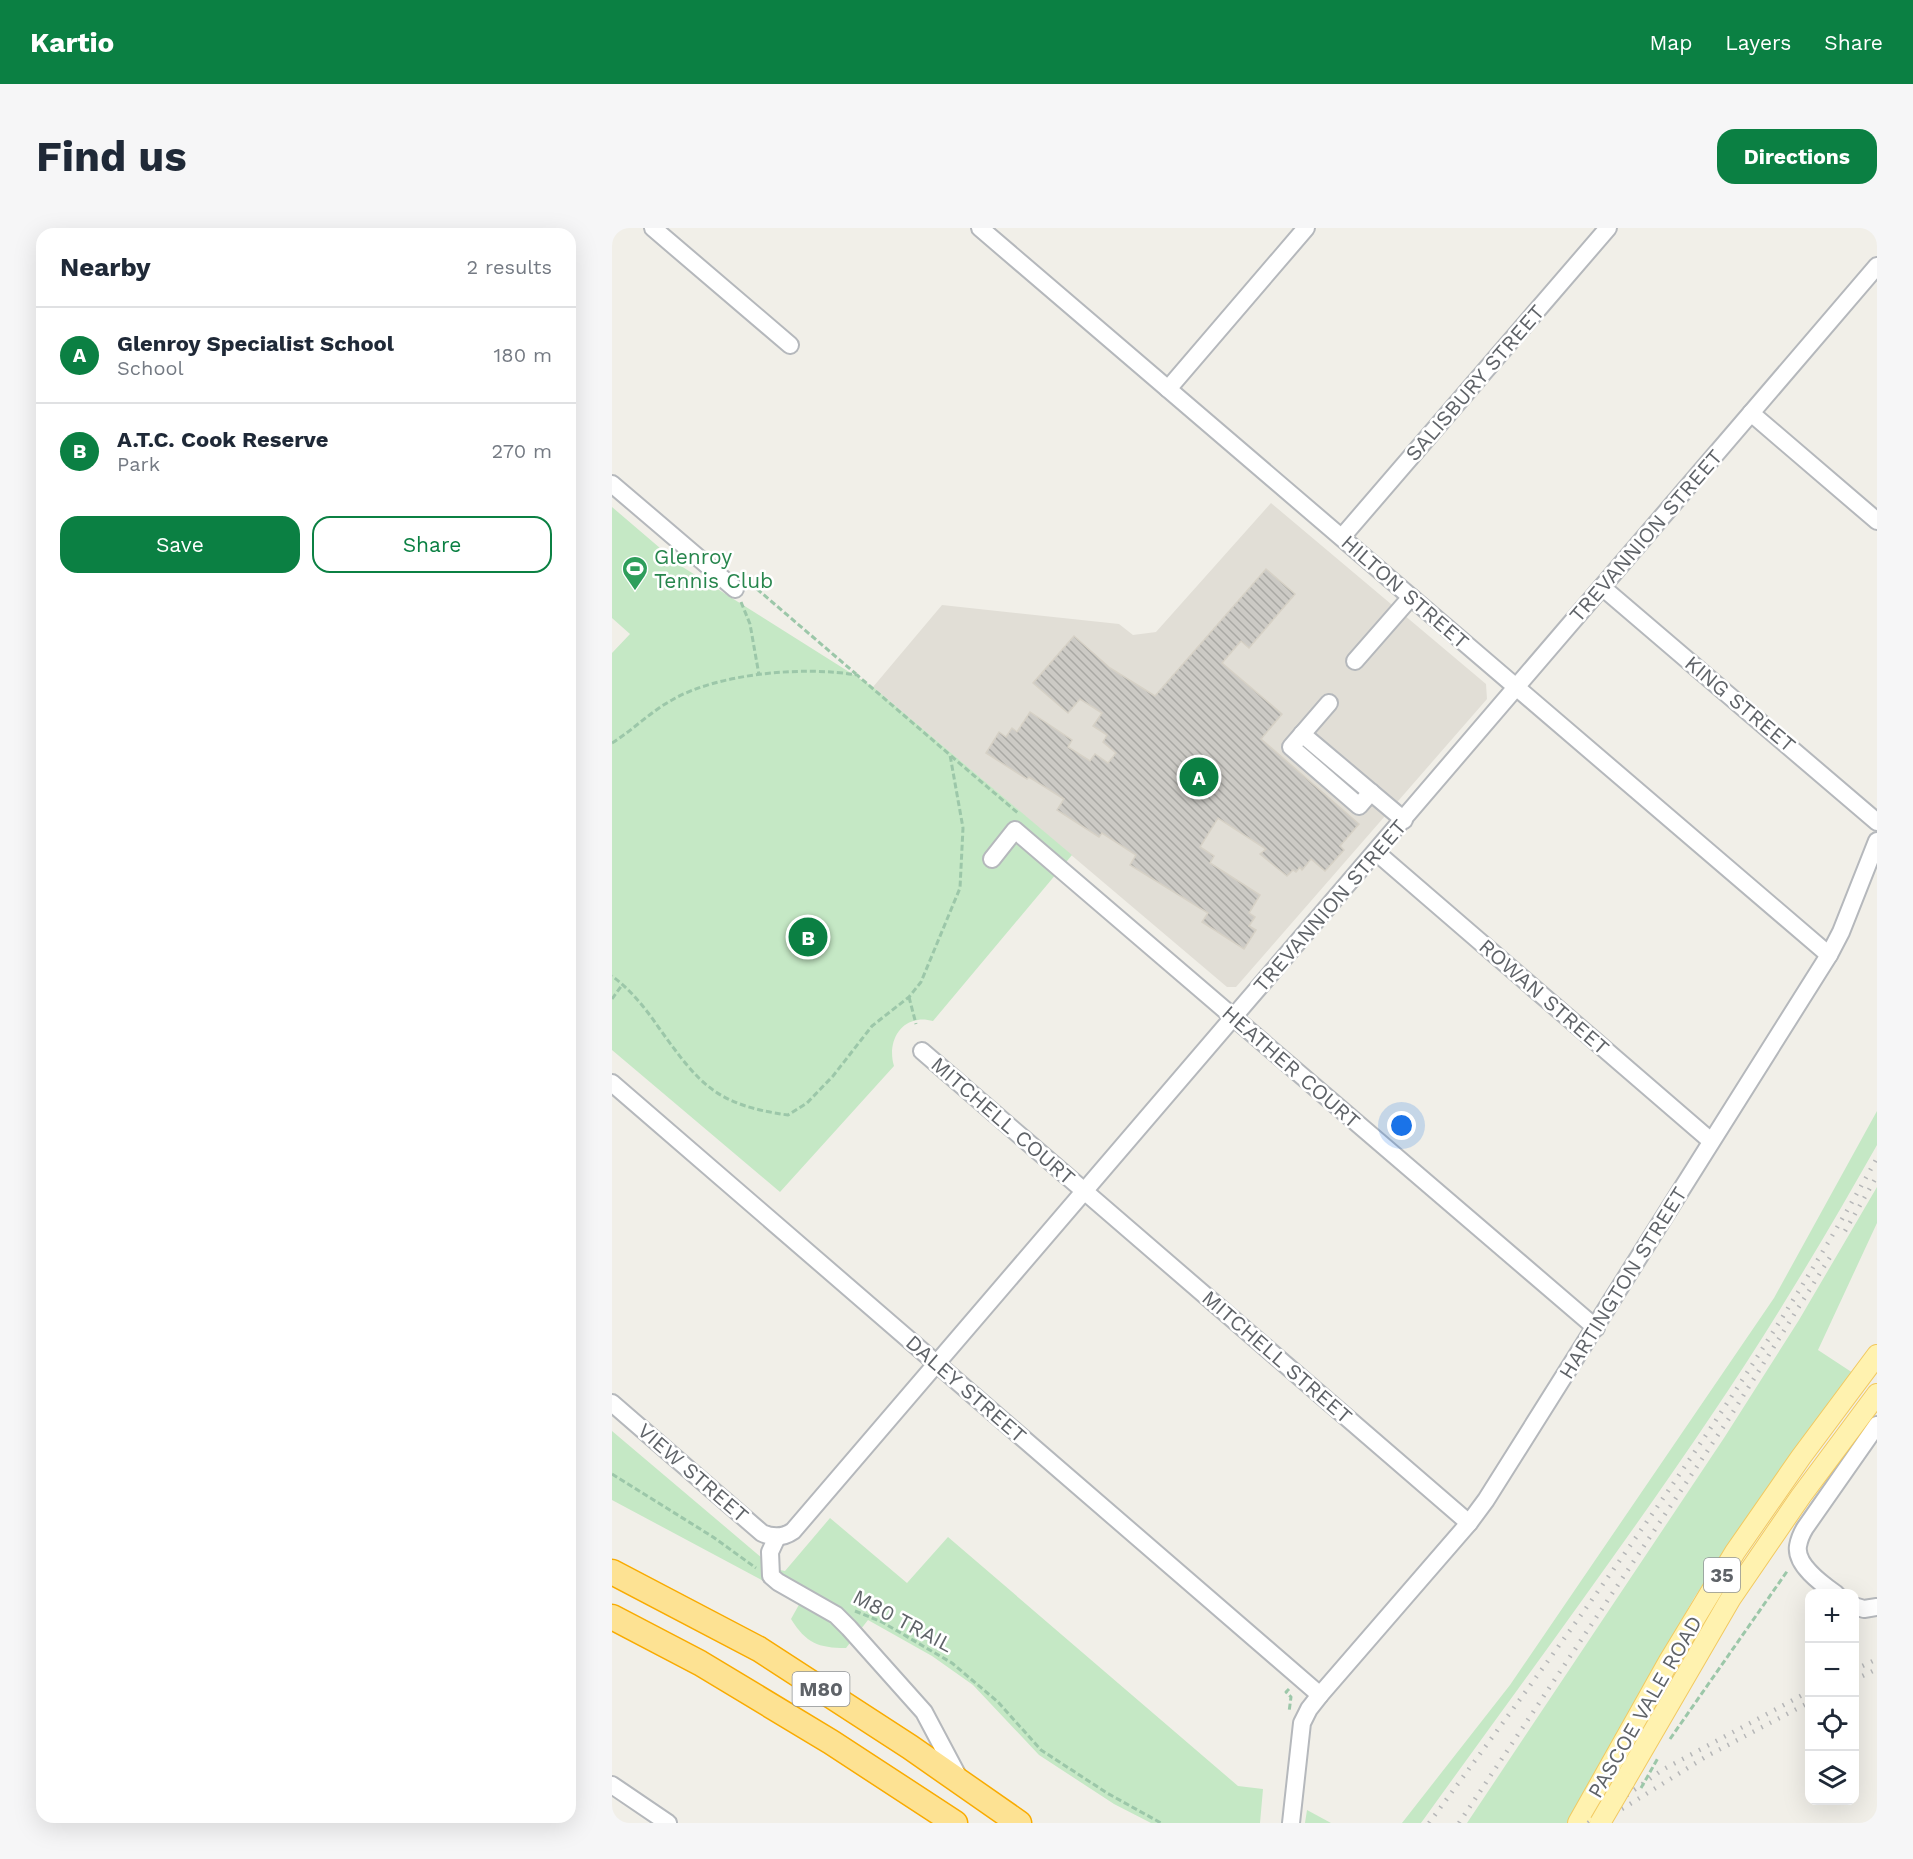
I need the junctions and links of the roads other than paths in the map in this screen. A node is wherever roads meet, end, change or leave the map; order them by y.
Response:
1 (653, 228) edge
2 (980, 228) edge
3 (1306, 228) edge
4 (1608, 228) edge
5 (1000, 234) edge
6 (1877, 266) edge
7 (790, 345) dead end
8 (1168, 389) junction
9 (1751, 414) junction
10 (612, 484) edge
11 (1877, 522) edge
12 (1342, 537) junction
13 (1602, 587) junction
14 (735, 590) road end
15 (1411, 597) junction
16 (1355, 661) dead end
17 (1516, 688) junction
18 (1329, 703) dead end
19 (1404, 820) junction
20 (1877, 822) edge
21 (1877, 841) edge
22 (1376, 852) junction
23 (992, 859) dead end
24 (1829, 955) junction
25 (1234, 1017) junction
26 (922, 1051) dead end
27 (612, 1083) edge
28 (1712, 1141) junction
29 (1085, 1191) junction
30 (1596, 1328) junction
31 (1877, 1355) edge
32 (938, 1364) junction
33 (1877, 1394) edge
34 (612, 1403) edge
35 (1877, 1425) edge
36 (1469, 1523) junction
37 (777, 1537) junction
38 (612, 1572) edge
39 (1832, 1589) edge
40 (1877, 1607) edge
41 (1859, 1608) edge
42 (612, 1617) edge
43 (1320, 1695) junction
44 (960, 1781) junction
45 (612, 1785) edge
46 (1589, 1818) edge
47 (668, 1823) edge
48 (955, 1823) edge
49 (1019, 1823) edge
50 (1291, 1823) edge

1 - 7 street
2 - 5 street, HILTON STREET
3 - 8 street
4 - 12 street, SALISBURY STREET
5 - 8 street, HILTON STREET
6 - 9 street, TREVANNION STREET
8 - 12 street, HILTON STREET
9 - 11 street
9 - 13 street, TREVANNION STREET
10 - 14 street
12 - 15 street, HILTON STREET
13 - 17 street, TREVANNION STREET
13 - 20 street, KING STREET
15 - 16 street
15 - 17 street, HILTON STREET
17 - 19 street, TREVANNION STREET
17 - 24 street, HILTON STREET
18 - 19 street
19 - 22 street, TREVANNION STREET
21 - 24 street, HARTINGTON STREET
22 - 25 street, TREVANNION STREET
22 - 28 street, ROWAN STREET
23 - 25 street, HEATHER COURT
24 - 28 street, HARTINGTON STREET
25 - 29 street, TREVANNION STREET
25 - 30 street, HEATHER COURT
26 - 29 street, MITCHELL COURT
27 - 32 street, DALEY STREET
28 - 30 street, HARTINGTON STREET
29 - 32 street, TREVANNION STREET
29 - 36 street, MITCHELL STREET
30 - 36 street, HARTINGTON STREET
31 - 46 main road, PASCOE VALE ROAD / 35
32 - 37 street, TREVANNION STREET
32 - 43 street, DALEY STREET
33 - 46 main road, PASCOE VALE ROAD / 35, bridge
34 - 37 street, VIEW STREET
35 - 39 street
36 - 43 street, HARTINGTON STREET
37 - 44 street
38 - 44 highway, M80
40 - 41 street
42 - 48 highway, M80
43 - 50 street, HARTINGTON STREET
44 - 49 highway, M80
45 - 47 street

